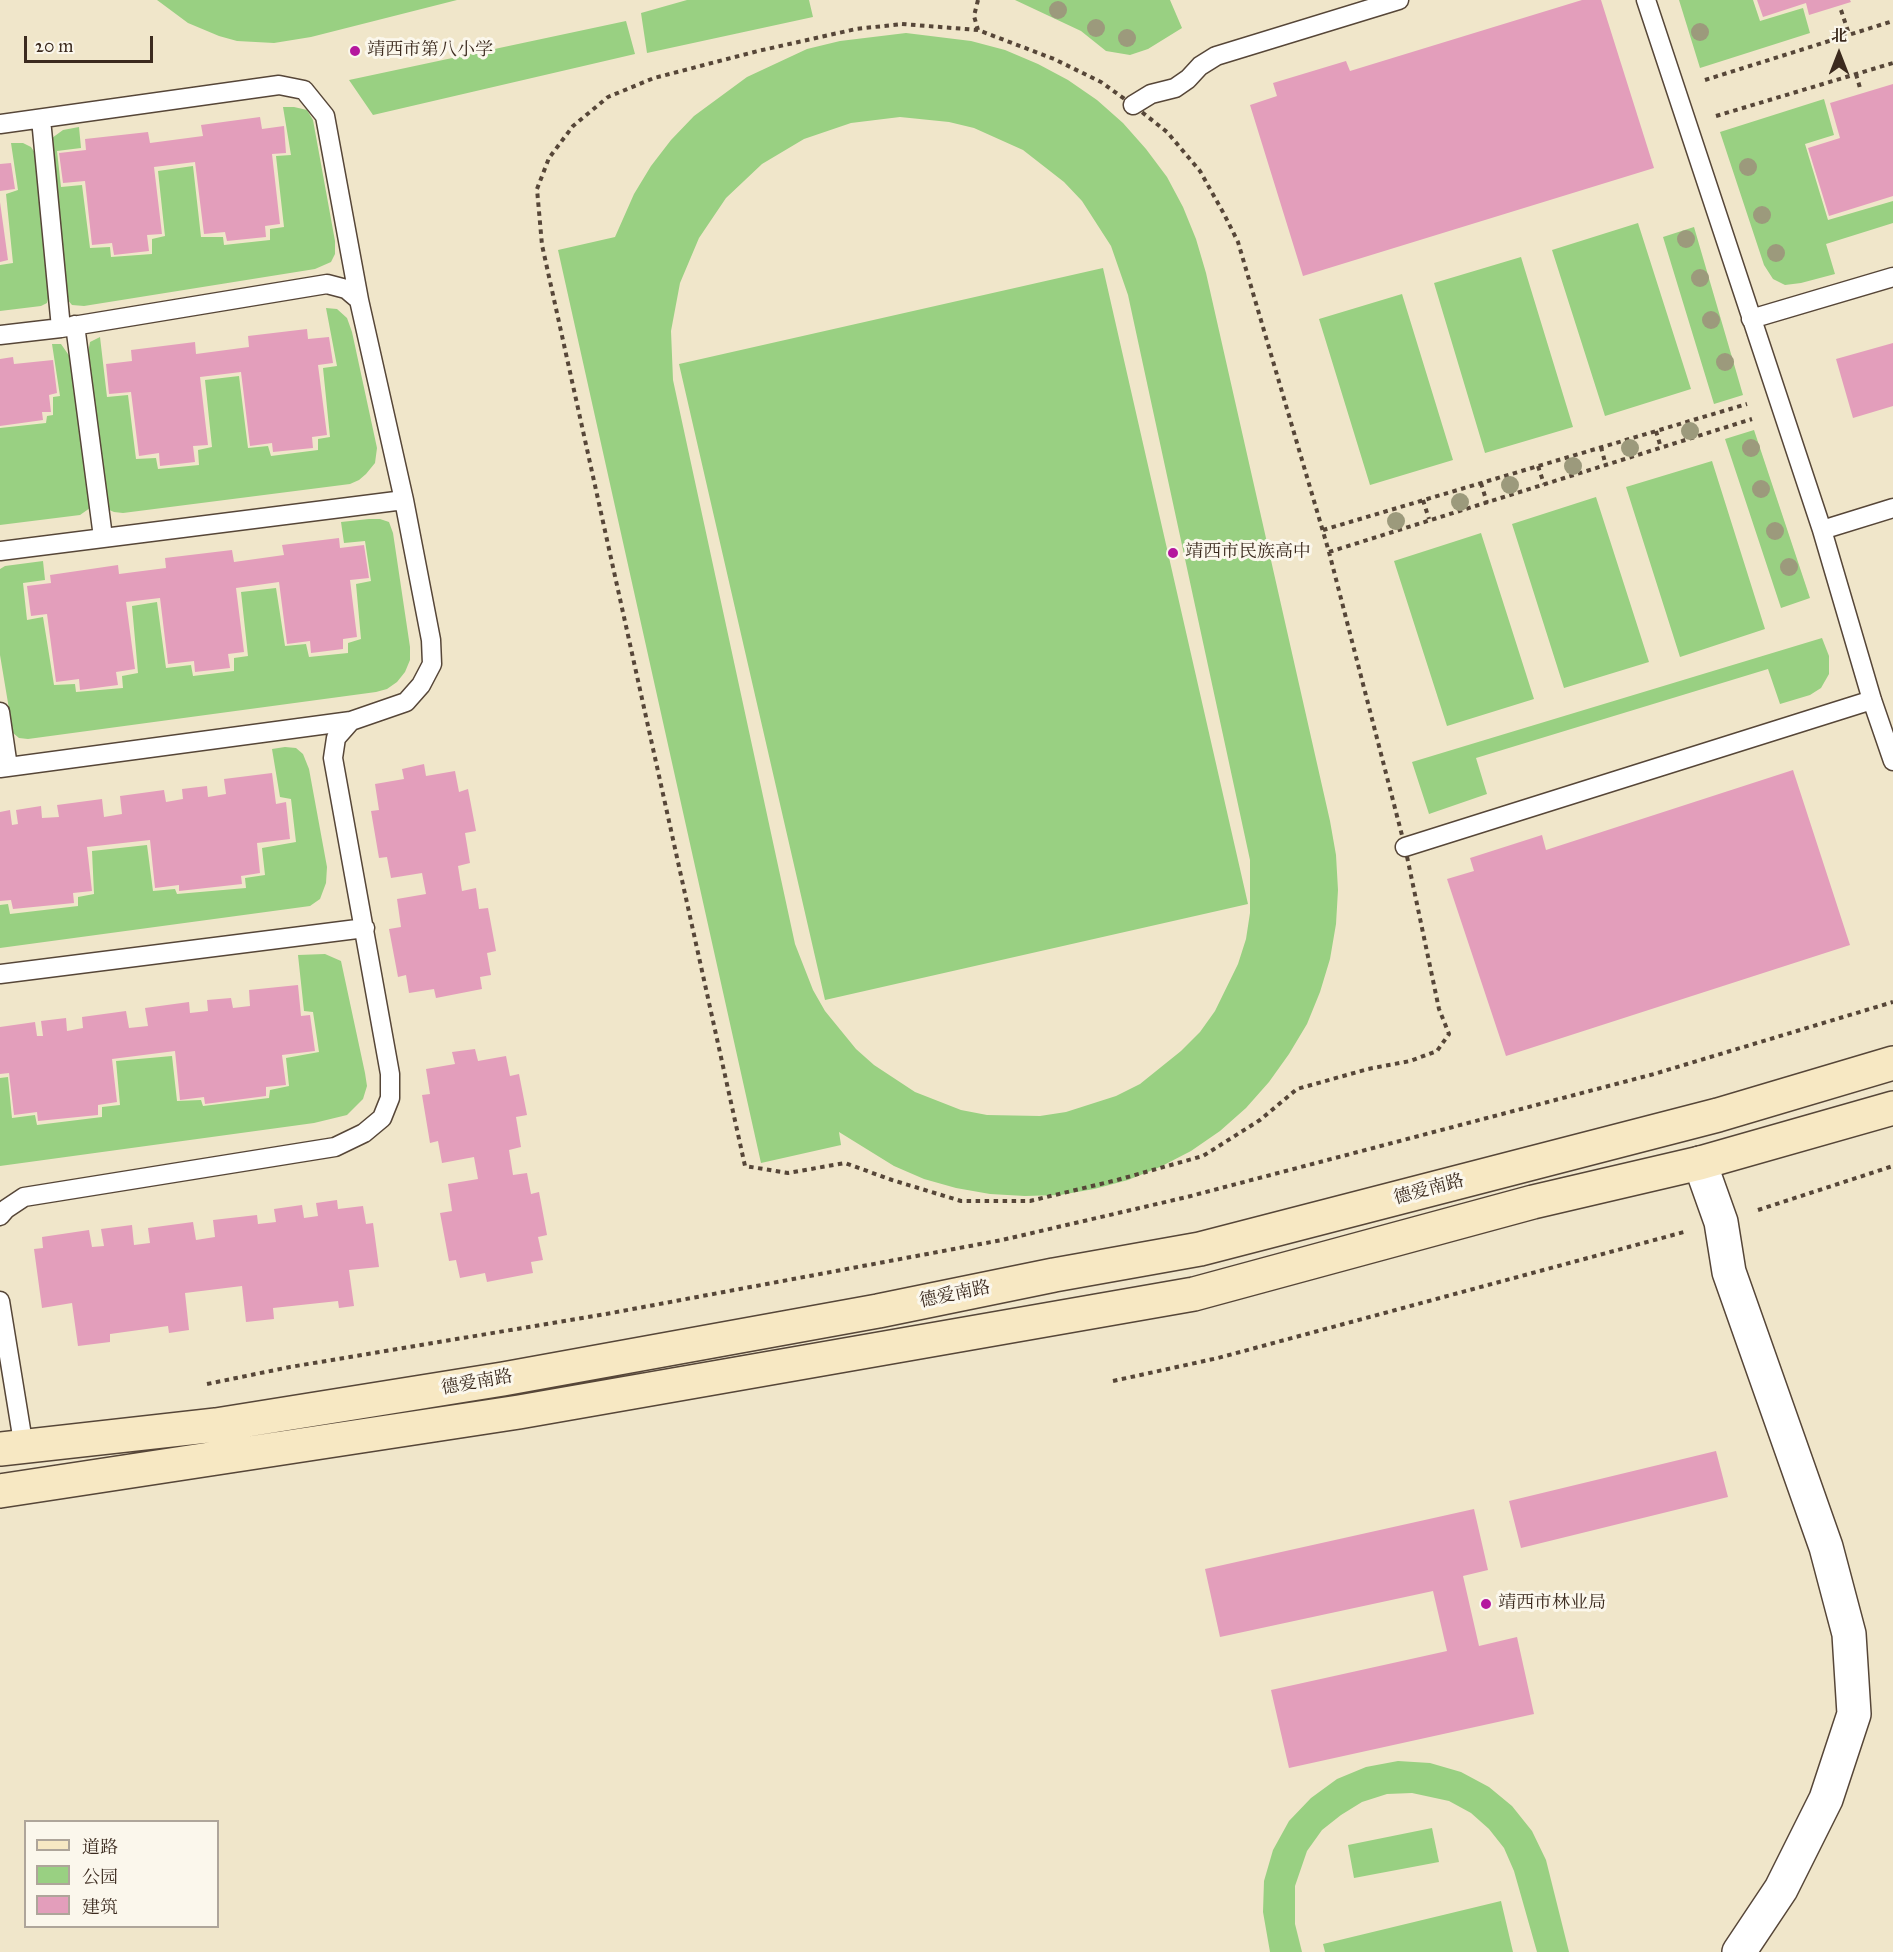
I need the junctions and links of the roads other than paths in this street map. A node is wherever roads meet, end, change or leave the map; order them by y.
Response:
1 (1399, 0) edge
2 (1646, 0) edge
3 (1133, 105) road end
4 (41, 119) junction
5 (0, 124) edge
6 (1893, 277) edge
7 (359, 300) junction
8 (1751, 319) junction
9 (68, 326) junction
10 (0, 335) edge
11 (404, 500) junction
12 (1893, 508) edge
13 (1822, 530) junction
14 (103, 537) junction
15 (0, 551) edge
16 (1872, 700) junction
17 (0, 712) edge
18 (1886, 716) edge
19 (351, 721) junction
20 (1893, 761) edge
21 (4, 768) edge
22 (1405, 847) road end
23 (365, 928) junction
24 (0, 974) edge
25 (1893, 1063) edge
26 (1893, 1108) edge
27 (1700, 1163) junction
28 (0, 1216) edge
29 (0, 1300) edge
30 (12, 1449) edge
31 (0, 1491) edge
32 (1739, 1952) edge

1 - 3 lane
2 - 8 lane
4 - 5 lane
4 - 7 lane
4 - 9 lane
6 - 8 lane
7 - 9 lane
7 - 11 lane
8 - 13 lane
9 - 10 lane
9 - 14 lane
11 - 14 lane
11 - 19 lane
12 - 13 lane
13 - 16 lane
14 - 15 lane
16 - 18 lane
16 - 22 lane
17 - 21 lane
18 - 20 lane
19 - 21 lane
19 - 23 lane
23 - 24 lane
23 - 28 lane
25 - 30 main road, 德爱南路
26 - 27 main road, 德爱南路
27 - 31 main road, 德爱南路
27 - 32 street
29 - 30 lane

